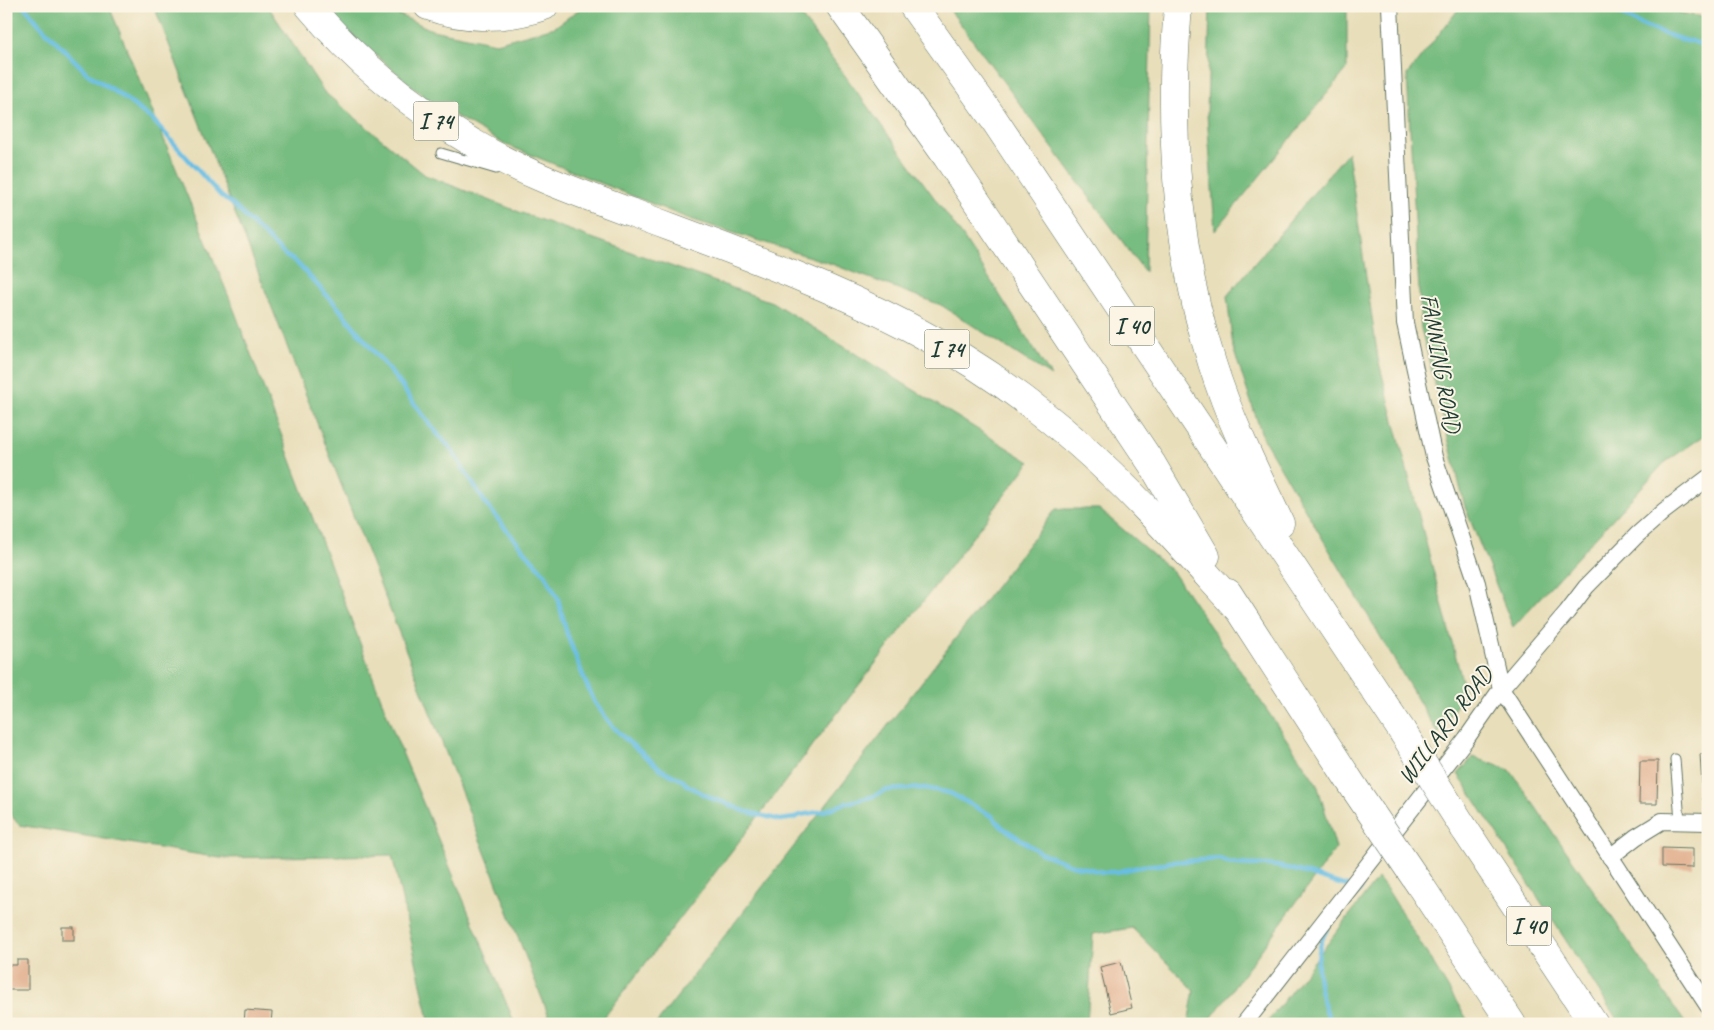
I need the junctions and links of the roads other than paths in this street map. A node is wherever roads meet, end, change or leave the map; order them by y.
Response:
1 (309, 6) edge
2 (428, 6) edge
3 (544, 6) edge
4 (840, 6) edge
5 (913, 6) edge
6 (1178, 6) edge
7 (1390, 6) edge
8 (441, 153) dead end
9 (589, 196) junction
10 (1708, 478) edge
11 (1237, 608) junction
12 (1347, 648) junction
13 (1501, 688) junction
14 (1676, 759) dead end
15 (1680, 821) junction
16 (1708, 822) edge
17 (1610, 857) junction
18 (1708, 1006) edge
19 (1244, 1024) edge
20 (1512, 1024) edge
21 (1594, 1024) edge

1 - 9 highway, I 74
2 - 3 highway
4 - 11 highway, I 40
5 - 12 highway, I 40
6 - 12 highway
7 - 13 street, FANNING ROAD
8 - 9 lane
9 - 11 highway, I 74
10 - 13 street, WILLARD ROAD
11 - 20 highway, I 40, bridge
12 - 21 highway, I 40, bridge
13 - 17 street, FANNING ROAD
13 - 19 street, WILLARD ROAD
14 - 15 lane
15 - 16 street
15 - 17 street
17 - 18 street, FANNING ROAD

